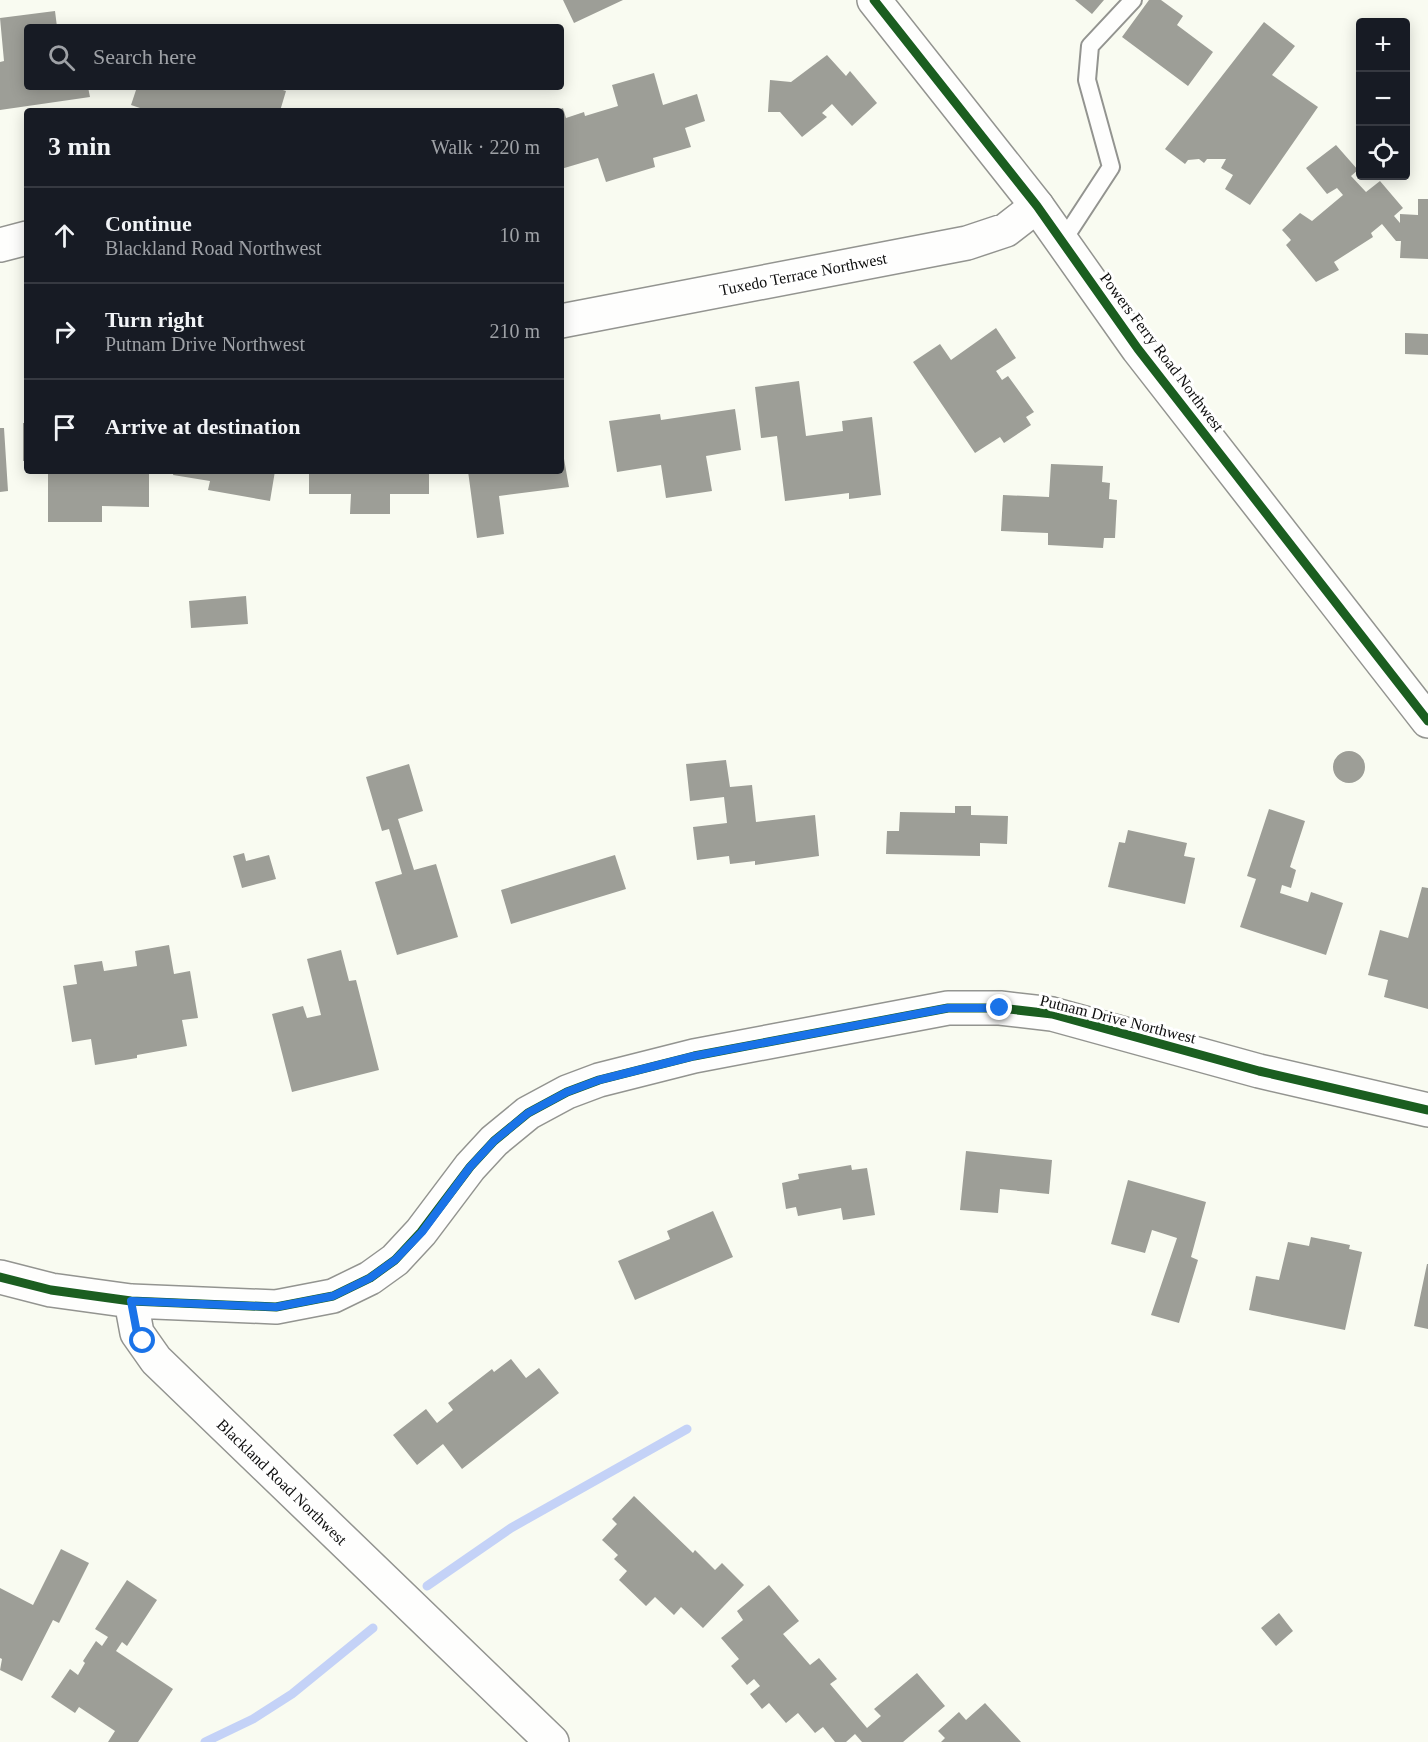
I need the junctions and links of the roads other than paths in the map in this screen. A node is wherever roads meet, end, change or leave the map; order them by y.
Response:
1 (874, 0) edge
2 (1133, 0) edge
3 (1036, 206) junction
4 (24, 239) edge
5 (1062, 242) junction
6 (0, 245) edge
7 (564, 320) edge
8 (1428, 721) edge
9 (1428, 1110) edge
10 (0, 1277) edge
11 (131, 1301) junction
12 (552, 1742) edge

1 - 3 street, Powers Ferry Road Northwest
2 - 5 lane
3 - 5 street, Powers Ferry Road Northwest
3 - 7 street, Tuxedo Terrace Northwest
4 - 6 street
5 - 8 street, Powers Ferry Road Northwest
9 - 11 street, Putnam Drive Northwest
10 - 11 street
11 - 12 street, Blackland Road Northwest

